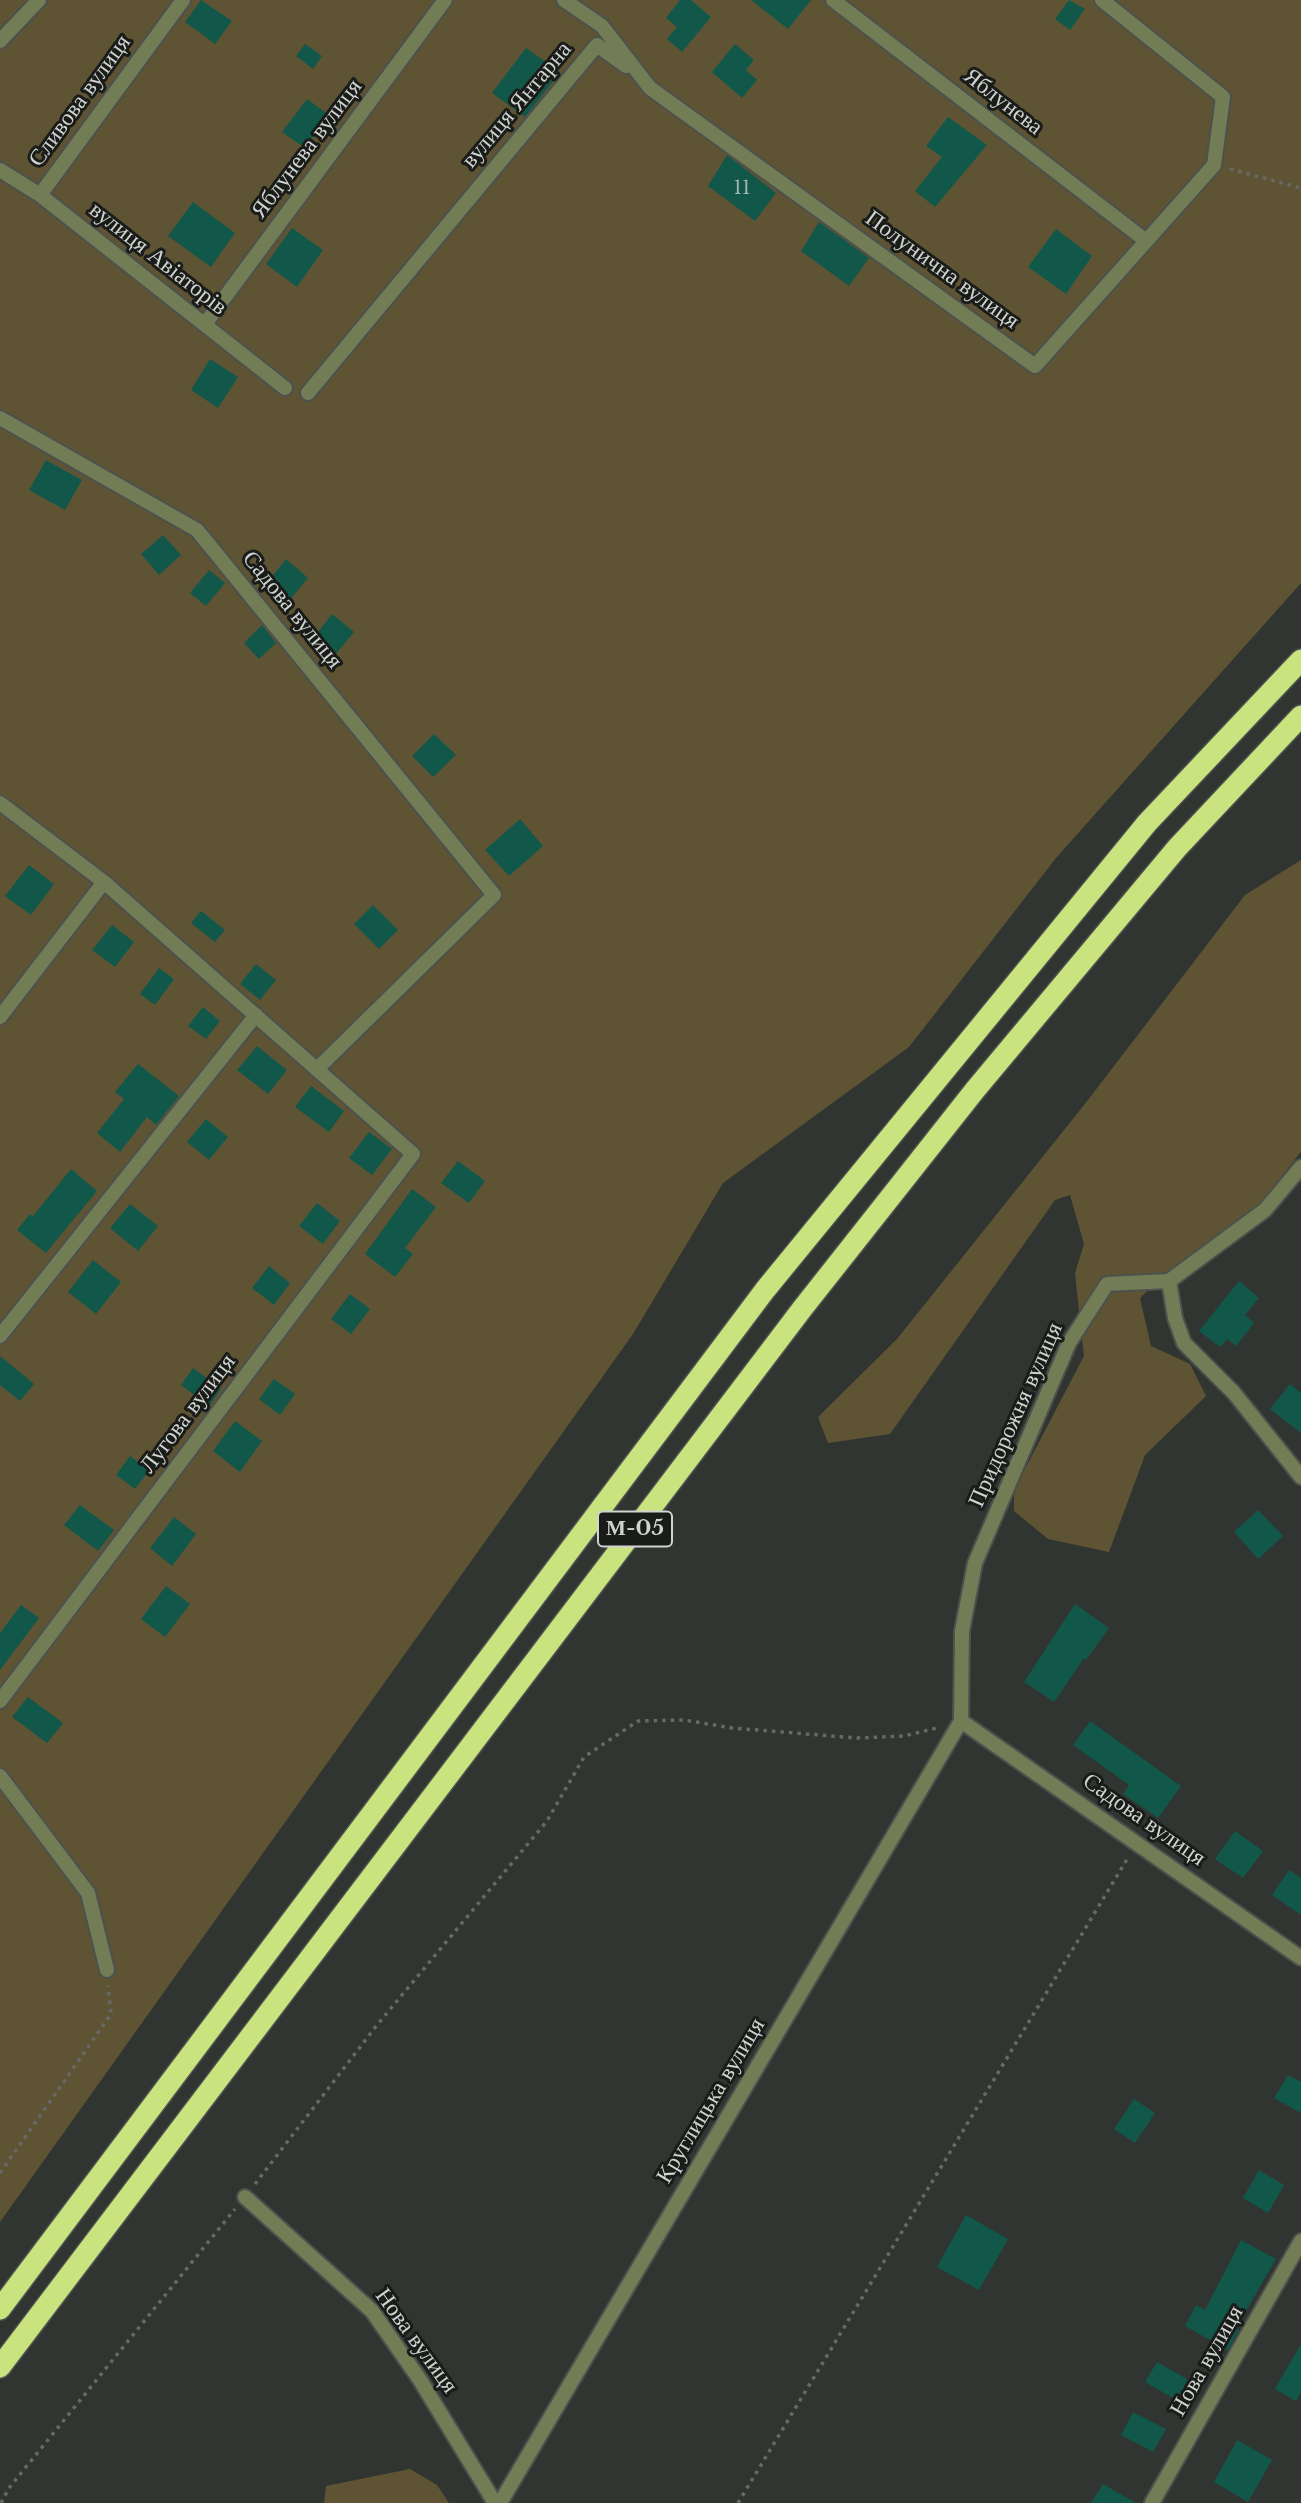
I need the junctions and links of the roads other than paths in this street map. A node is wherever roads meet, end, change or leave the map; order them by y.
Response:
1 (38, 0) edge
2 (183, 0) edge
3 (445, 0) edge
4 (564, 0) edge
5 (833, 0) edge
6 (1102, 0) edge
7 (0, 41) edge
8 (0, 170) edge
9 (40, 195) junction
10 (838, 223) junction
11 (1145, 240) junction
12 (205, 324) junction
13 (285, 388) dead end
14 (309, 393) dead end
15 (0, 418) edge
16 (1301, 660) edge
17 (1301, 716) edge
18 (0, 803) edge
19 (104, 882) junction
20 (256, 1015) junction
21 (0, 1017) edge
22 (317, 1069) junction
23 (1301, 1167) edge
24 (1169, 1281) junction
25 (0, 1336) edge
26 (1301, 1476) edge
27 (0, 1701) edge
28 (961, 1721) junction
29 (0, 1776) edge
30 (1301, 1958) edge
31 (107, 1970) road end
32 (245, 2197) road end
33 (1301, 2241) edge
34 (0, 2309) edge
35 (0, 2367) edge
36 (498, 2503) edge
37 (1152, 2503) edge

1 - 7 street
2 - 9 street, Сливова вулиця
3 - 12 street, Яблунева вулиця
4 - 10 street, Полунична вулиця
5 - 11 street, Яблунева
6 - 11 street, Полунична вулиця
8 - 9 street, вулиця Авіаторів
9 - 12 street, вулиця Авіаторів
10 - 11 street, Полунична вулиця
10 - 14 street, вулиця Янтарна
12 - 13 street, вулиця Авіаторів
15 - 22 street, Садова вулиця
16 - 34 highway, М-05
17 - 35 highway, М-05
18 - 19 street
19 - 20 street
19 - 21 street
20 - 22 street
20 - 25 street
22 - 27 street, Лугова вулиця
23 - 24 street
24 - 26 street
24 - 28 street, Придорожня вулиця
28 - 30 street, Садова вулиця
28 - 36 street, Круглицька вулиця
29 - 31 street
32 - 36 street, Нова вулиця
33 - 37 street, Нова вулиця

